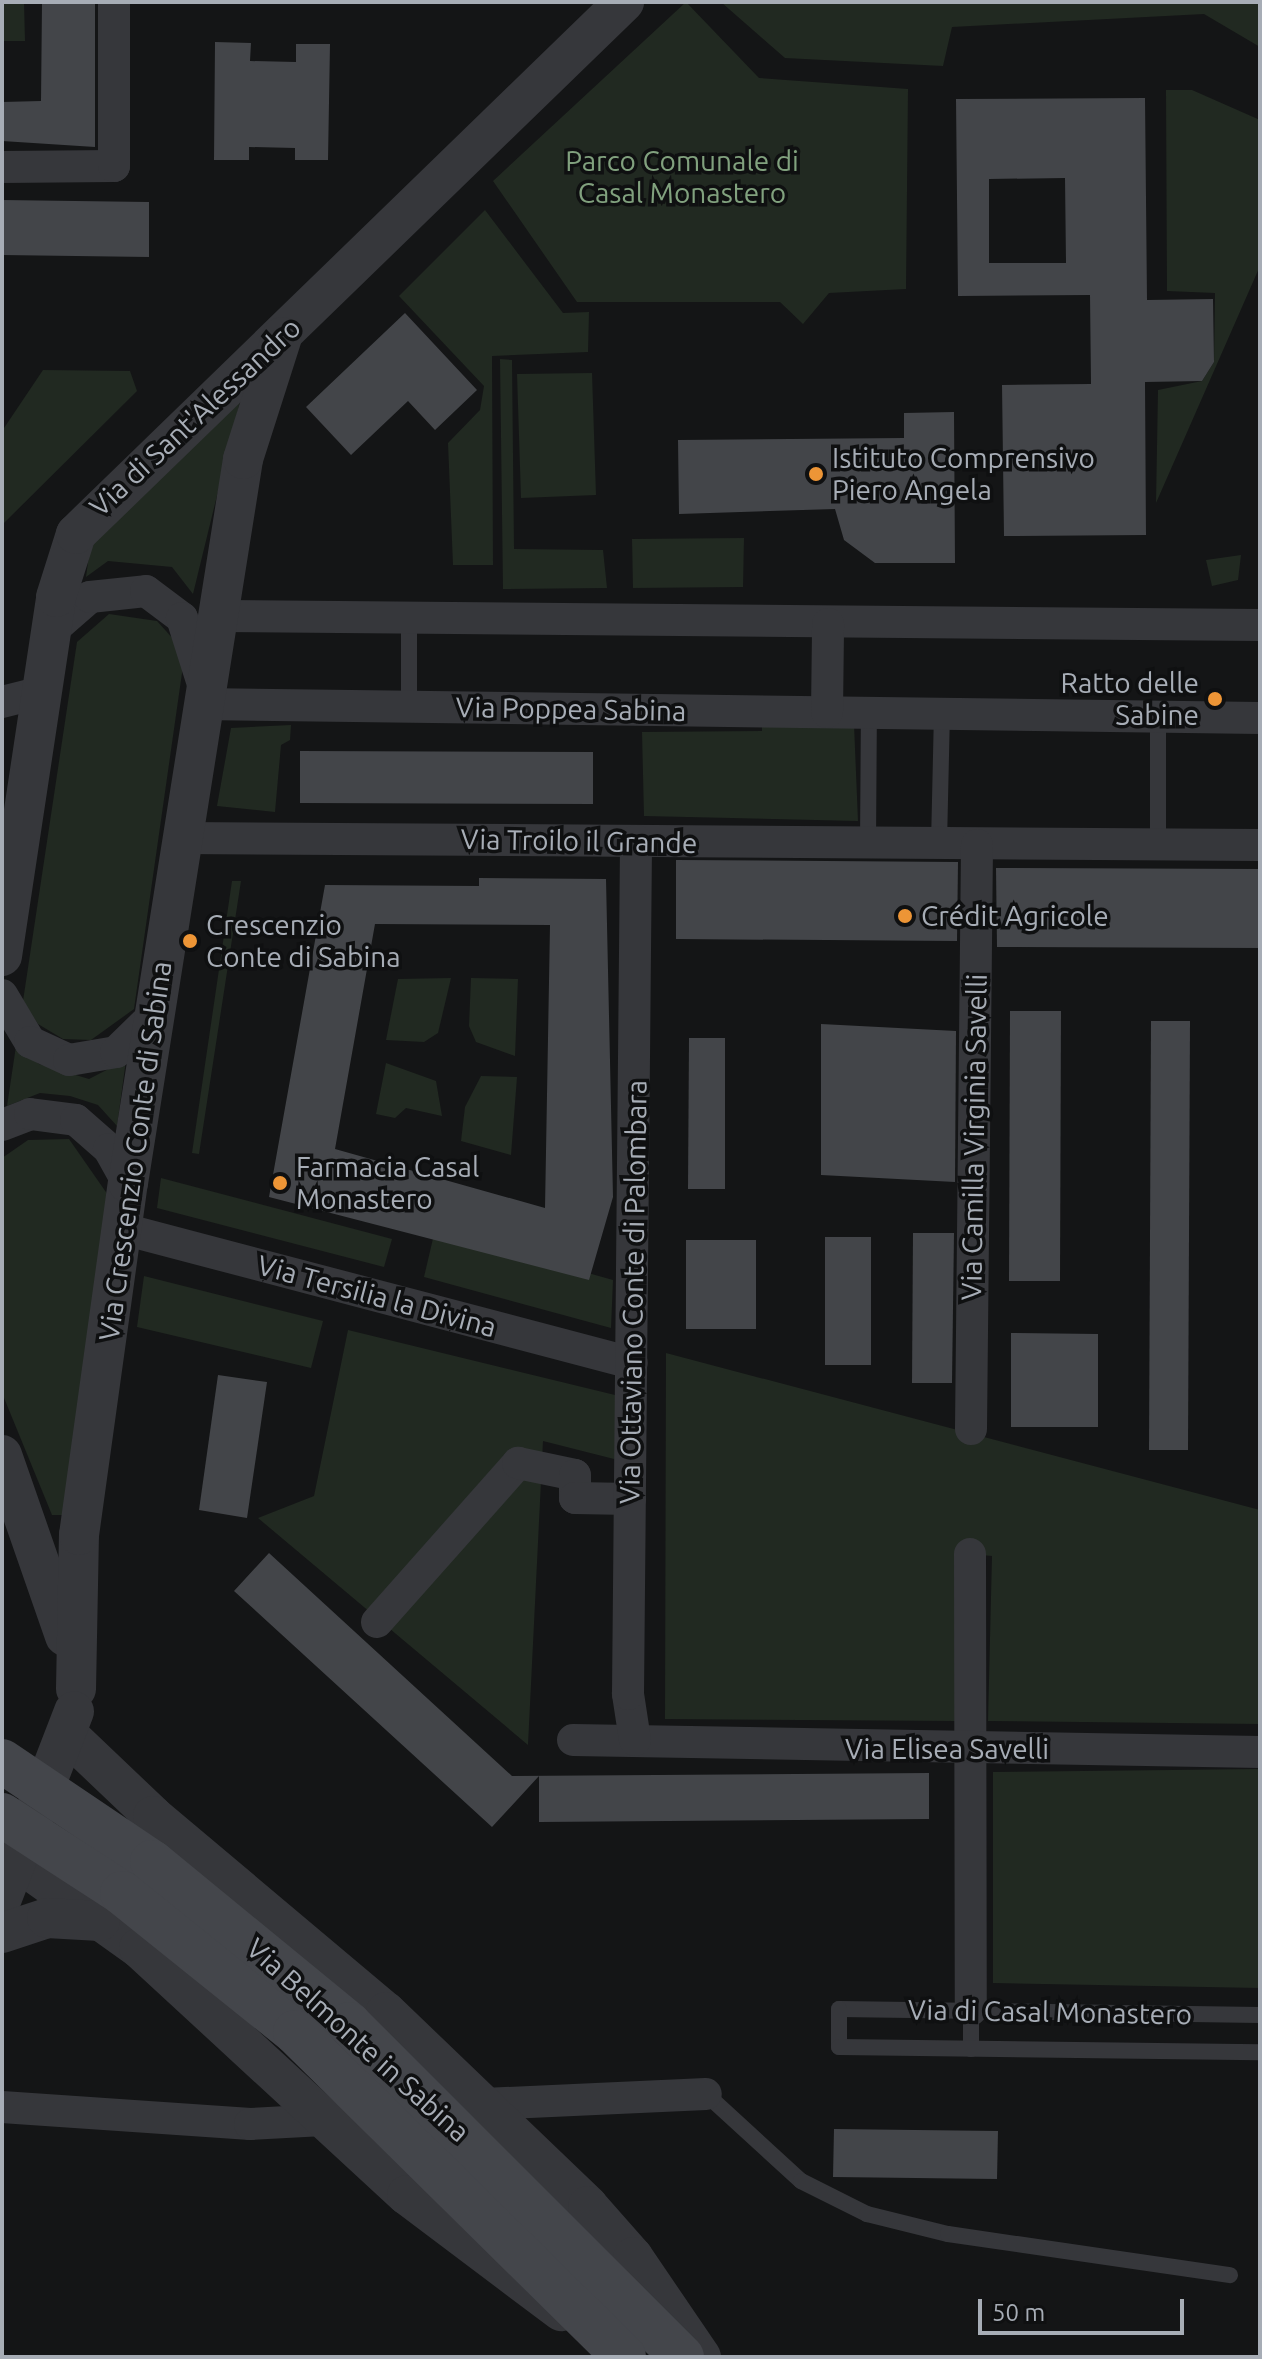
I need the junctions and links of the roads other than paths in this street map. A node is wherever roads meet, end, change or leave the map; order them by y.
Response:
1 (114, 2) edge
2 (624, 2) edge
3 (2, 167) edge
4 (282, 337) junction
5 (219, 616) junction
6 (409, 619) junction
7 (828, 624) junction
8 (1260, 625) edge
9 (50, 632) junction
10 (42, 692) junction
11 (202, 696) junction
12 (2, 702) edge
13 (409, 708) junction
14 (827, 712) junction
15 (869, 714) junction
16 (942, 715) junction
17 (1158, 717) junction
18 (1260, 718) edge
19 (181, 838) junction
20 (636, 841) junction
21 (868, 844) junction
22 (939, 844) junction
23 (1158, 844) junction
24 (977, 845) junction
25 (1260, 845) edge
26 (9, 853) edge
27 (2, 956) edge
28 (2, 995) edge
29 (155, 1014) junction
30 (2, 1125) edge
31 (128, 1183) junction
32 (123, 1229) junction
33 (632, 1363) junction
34 (971, 1429) dead end
35 (2, 1455) edge
36 (630, 1499) junction
37 (32, 1527) junction
38 (79, 1535) junction
39 (970, 1554) dead end
40 (377, 1622) dead end
41 (76, 1689) junction
42 (67, 1734) junction
43 (573, 1740) dead end
44 (635, 1740) junction
45 (969, 1749) junction
46 (1260, 1752) edge
47 (2, 1761) edge
48 (2, 1815) edge
49 (17, 1861) junction
50 (2, 1898) edge
51 (104, 1921) junction
52 (2, 1933) edge
53 (971, 2010) junction
54 (1260, 2015) edge
55 (971, 2049) junction
56 (1260, 2052) edge
57 (706, 2094) joint
58 (2, 2107) edge
59 (1230, 2275) dead end
60 (614, 2347) edge
61 (682, 2357) edge
62 (701, 2357) edge

1 - 3 street
2 - 4 street, Via di Sant'Alessandro
4 - 5 street, Via Crescenzio Conte di Sabina
4 - 9 street, Via di Sant'Alessandro
5 - 6 street
5 - 11 street, Via Crescenzio Conte di Sabina
6 - 7 street
6 - 13 lane
7 - 8 street
7 - 14 street
9 - 10 street, Via di Sant'Alessandro
9 - 11 street
10 - 12 street
10 - 26 street, Via di Sant'Alessandro
11 - 13 street, Via Poppea Sabina
11 - 19 street, Via Crescenzio Conte di Sabina
13 - 14 street, Via Poppea Sabina
14 - 15 street, Via Poppea Sabina
15 - 16 street, Via Poppea Sabina
15 - 21 lane
16 - 17 street, Via Poppea Sabina
16 - 22 lane
17 - 18 street, Via Poppea Sabina
17 - 23 lane
19 - 20 street, Via Troilo il Grande
19 - 29 street, Via Crescenzio Conte di Sabina
20 - 21 street, Via Troilo il Grande
20 - 33 street, Via Ottaviano Conte di Palombara
21 - 22 street, Via Troilo il Grande
22 - 24 street, Via Troilo il Grande
23 - 24 street, Via Troilo il Grande
23 - 25 street, Via Troilo il Grande
24 - 34 street, Via Camilla Virginia Savelli
26 - 27 street, Via di Sant'Alessandro
28 - 29 street
29 - 31 street, Via Crescenzio Conte di Sabina
30 - 31 street
31 - 32 street, Via Crescenzio Conte di Sabina
32 - 33 street, Via Tersilia la Divina
32 - 38 street, Via Crescenzio Conte di Sabina
33 - 36 street, Via Ottaviano Conte di Palombara
35 - 37 street
36 - 40 street
36 - 44 street, Via Ottaviano Conte di Palombara
37 - 38 street
37 - 41 street
38 - 41 street, Via Crescenzio Conte di Sabina
39 - 45 street
41 - 42 street
42 - 49 street
42 - 62 street
43 - 44 street, Via Elisea Savelli
44 - 45 street, Via Elisea Savelli
45 - 46 street, Via Elisea Savelli
45 - 53 street
47 - 61 main road, Via Belmonte in Sabina
48 - 60 main road, Via Belmonte in Sabina
49 - 50 street
49 - 51 street
51 - 52 street
51 - 60 street
53 - 54 lane, Via di Casal Monastero
53 - 55 lane
53 - 55 lane, Via di Casal Monastero
55 - 56 lane
57 - 58 street
57 - 59 lane

